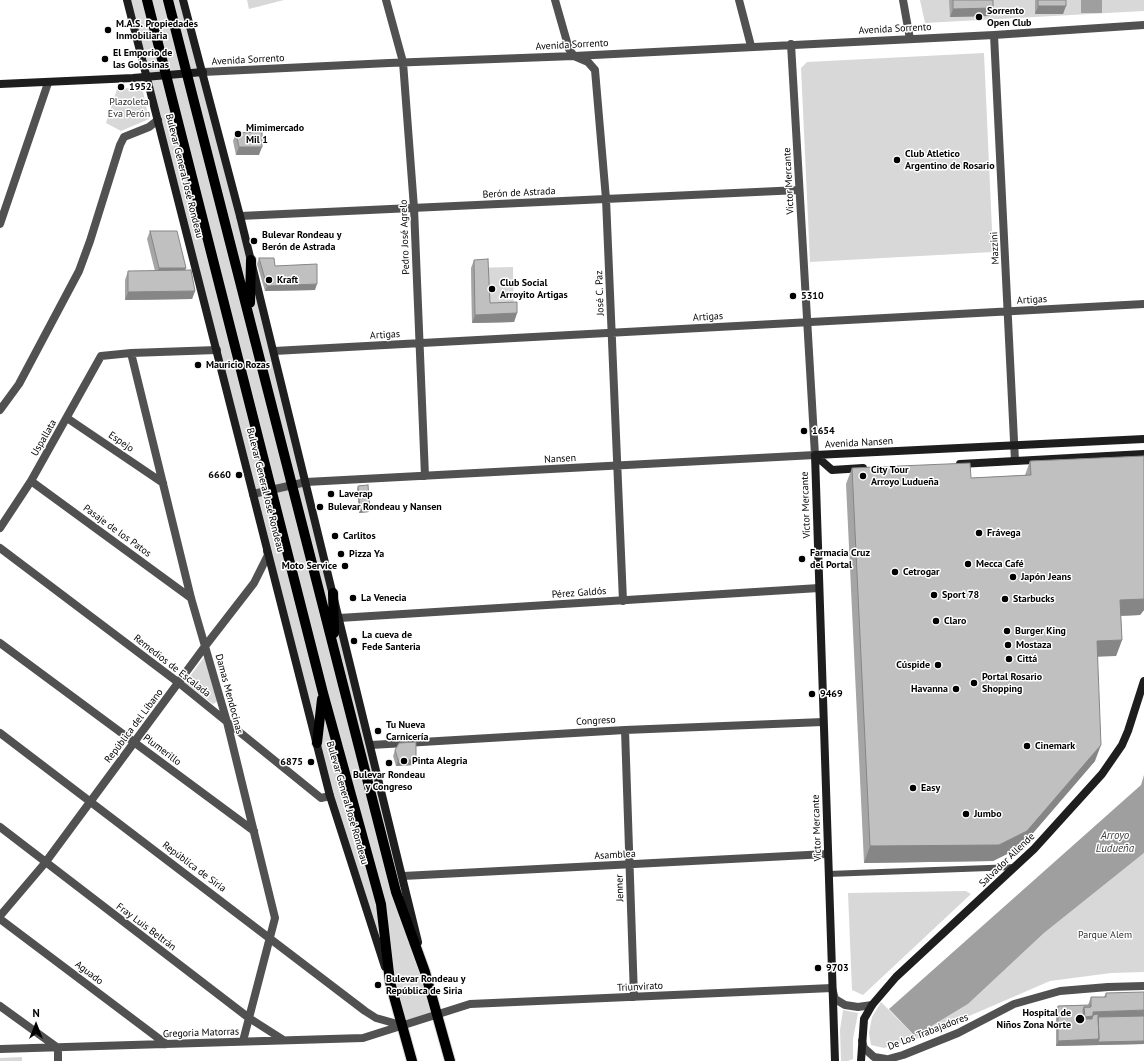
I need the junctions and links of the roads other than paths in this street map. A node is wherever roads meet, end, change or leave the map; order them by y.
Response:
1 (128, 0) edge
2 (147, 0) edge
3 (168, 0) edge
4 (183, 0) edge
5 (386, 0) edge
6 (555, 0) edge
7 (739, 0) edge
8 (903, 0) edge
9 (1144, 25) edge
10 (994, 35) junction
11 (910, 39) junction
12 (791, 44) junction
13 (751, 46) junction
14 (574, 56) junction
15 (403, 62) junction
16 (202, 72) junction
17 (186, 73) junction
18 (166, 75) junction
19 (147, 77) junction
20 (48, 83) junction
21 (0, 84) edge
22 (158, 120) junction
23 (799, 190) junction
24 (606, 199) junction
25 (414, 208) junction
26 (2, 214) edge
27 (240, 216) junction
28 (0, 224) edge
29 (251, 260) junction
30 (1144, 304) edge
31 (1008, 311) junction
32 (250, 315) junction
33 (807, 322) junction
34 (611, 333) junction
35 (419, 343) junction
36 (217, 350) junction
37 (274, 351) junction
38 (131, 353) junction
39 (0, 410) edge
40 (67, 418) junction
41 (1144, 439) edge
42 (1014, 446) junction
43 (1144, 454) edge
44 (815, 455) junction
45 (1016, 461) junction
46 (949, 464) edge
47 (617, 466) junction
48 (870, 468) edge
49 (425, 476) junction
50 (31, 481) junction
51 (306, 482) junction
52 (163, 483) junction
53 (291, 486) junction
54 (271, 490) junction
55 (253, 494) junction
56 (0, 528) edge
57 (265, 541) junction
58 (0, 548) edge
59 (819, 588) junction
60 (333, 593) junction
61 (192, 598) junction
62 (623, 601) junction
63 (340, 618) junction
64 (0, 643) edge
65 (206, 645) junction
66 (335, 651) junction
67 (1144, 681) edge
68 (179, 684) junction
69 (323, 693) junction
70 (227, 722) junction
71 (823, 722) junction
72 (625, 730) junction
73 (0, 733) edge
74 (134, 742) junction
75 (317, 742) junction
76 (371, 745) junction
77 (330, 796) junction
78 (91, 801) junction
79 (0, 827) edge
80 (254, 831) junction
81 (827, 854) junction
82 (45, 862) junction
83 (630, 864) junction
84 (1015, 867) junction
85 (828, 874) junction
86 (403, 876) junction
87 (0, 918) edge
88 (270, 937) junction
89 (425, 972) junction
90 (390, 982) junction
91 (1144, 986) edge
92 (832, 988) junction
93 (634, 997) junction
94 (872, 1005) junction
95 (0, 1006) edge
96 (438, 1014) junction
97 (249, 1018) junction
98 (376, 1018) junction
99 (401, 1025) junction
100 (375, 1035) junction
101 (861, 1036) junction
102 (283, 1040) junction
103 (243, 1041) junction
104 (166, 1044) junction
105 (58, 1048) junction
106 (0, 1049) edge
107 (883, 1060) edge
108 (58, 1061) edge
109 (412, 1061) edge
110 (450, 1061) edge
111 (835, 1061) edge
112 (861, 1061) edge

1 - 19 main road, Bulevar General José Rondeau
2 - 18 main road, Bulevar General José Rondeau
3 - 17 main road
4 - 16 main road
5 - 15 street, Pedro José Agrelo
6 - 14 street
7 - 13 street
8 - 11 street
9 - 10 street, Avenida Sorrento
10 - 11 street, Avenida Sorrento
10 - 31 street, Mazzini
11 - 12 street, Avenida Sorrento
12 - 13 street, Avenida Sorrento
12 - 23 street, Víctor Mercante
13 - 14 street, Avenida Sorrento
14 - 15 street, Avenida Sorrento
14 - 24 street, José C. Paz
15 - 16 street, Avenida Sorrento
15 - 25 street, Pedro José Agrelo
16 - 17 main road, Avenida Sorrento
16 - 27 main road
17 - 18 main road, Avenida Sorrento
17 - 32 main road
18 - 19 main road, Avenida Sorrento
18 - 54 main road, Bulevar General José Rondeau
19 - 20 main road, Avenida Sorrento
19 - 22 main road, Bulevar General José Rondeau
20 - 21 main road, Avenida Sorrento
20 - 26 street
22 - 36 main road, Bulevar General José Rondeau
22 - 39 street
23 - 24 street, Berón de Astrada
23 - 33 street, Víctor Mercante
24 - 25 street, Berón de Astrada
24 - 34 street, José C. Paz
25 - 27 street, Berón de Astrada
25 - 35 street, Pedro José Agrelo
26 - 28 street
27 - 29 main road
29 - 32 main road
29 - 37 main road
30 - 31 street, Artigas
31 - 33 street, Artigas
31 - 42 street, Mazzini
32 - 53 main road
33 - 34 street, Artigas
33 - 44 street, Víctor Mercante
34 - 35 street, Artigas
34 - 47 street, José C. Paz
35 - 37 street, Artigas
35 - 49 street, Pedro José Agrelo
36 - 38 street
36 - 55 main road, Bulevar General José Rondeau
37 - 51 main road
38 - 40 street, Uspallata
38 - 52 street, Damas Mendocinas
40 - 50 street, Uspallata
40 - 52 street, Espejo
41 - 42 main road, Avenida Nansen
42 - 44 main road, Avenida Nansen
42 - 45 street, Mazzini
43 - 45 main road
44 - 47 street, Nansen
44 - 48 main road, Avenida Nansen
44 - 59 main road, Víctor Mercante
45 - 46 main road
47 - 49 street, Nansen
47 - 62 street, José C. Paz
49 - 51 street, Nansen
50 - 56 street, Uspallata
50 - 61 street, Pasaje de los Patos
51 - 53 street
51 - 60 main road
52 - 61 street, Damas Mendocinas
53 - 54 street
53 - 66 main road
54 - 55 street
54 - 69 main road, Bulevar General José Rondeau
55 - 57 main road, Bulevar General José Rondeau
57 - 65 street, República del Líbano
57 - 75 main road, Bulevar General José Rondeau
58 - 68 street, Remedios de Escalada
59 - 62 street, Pérez Galdós
59 - 71 main road, Víctor Mercante
60 - 63 main road
60 - 66 main road
61 - 65 street, Damas Mendocinas
62 - 63 street, Pérez Galdós
63 - 76 main road
64 - 74 street, Plumerillo
65 - 68 street, República del Líbano
65 - 70 street, Damas Mendocinas
66 - 89 main road
67 - 84 main road, Salvador Allende
68 - 70 street, Remedios de Escalada
68 - 74 street, República del Líbano
69 - 75 main road
69 - 90 main road, Bulevar General José Rondeau
70 - 77 street, Remedios de Escalada
70 - 80 street, Damas Mendocinas
71 - 72 street, Congreso
71 - 81 main road, Víctor Mercante
72 - 76 street, Congreso
72 - 83 street, Jenner
73 - 78 street, República de Siria
74 - 78 street, República del Líbano
74 - 80 street, Plumerillo
75 - 77 main road, Bulevar General José Rondeau
76 - 86 main road
77 - 90 main road, Bulevar General José Rondeau
78 - 82 street, República del Líbano
78 - 88 street, República de Siria
79 - 82 street, Fray Luis Beltrán
80 - 88 street, Damas Mendocinas
81 - 83 street, Asamblea
81 - 85 main road, Víctor Mercante
82 - 87 street, República del Líbano
82 - 97 street, Fray Luis Beltrán
83 - 86 street, Asamblea
83 - 93 street, Jenner
84 - 85 lane
84 - 94 main road, Salvador Allende
85 - 92 main road, Víctor Mercante
86 - 89 main road
87 - 104 street, Aguado
88 - 97 street, Damas Mendocinas
88 - 98 street, República de Siria
89 - 96 main road
90 - 99 main road, Bulevar General José Rondeau
91 - 107 street, De Los Trabajadores
92 - 93 street, Triunvirato
92 - 94 street
92 - 111 main road, Víctor Mercante
93 - 96 street, Triunvirato
94 - 101 main road, Salvador Allende
95 - 105 street
96 - 99 street, Triunvirato
96 - 110 main road
97 - 102 street, Fray Luis Beltrán
97 - 103 street, Damas Mendocinas
98 - 99 street, República de Siria
98 - 100 street
99 - 100 street, Gregoria Matorras
99 - 109 main road, Bulevar General José Rondeau
100 - 102 street, Gregoria Matorras
101 - 107 street
101 - 112 main road, Salvador Allende
102 - 103 street, Gregoria Matorras
103 - 104 street, Gregoria Matorras
104 - 105 street, Gregoria Matorras
105 - 106 street, Gregoria Matorras
105 - 108 street

